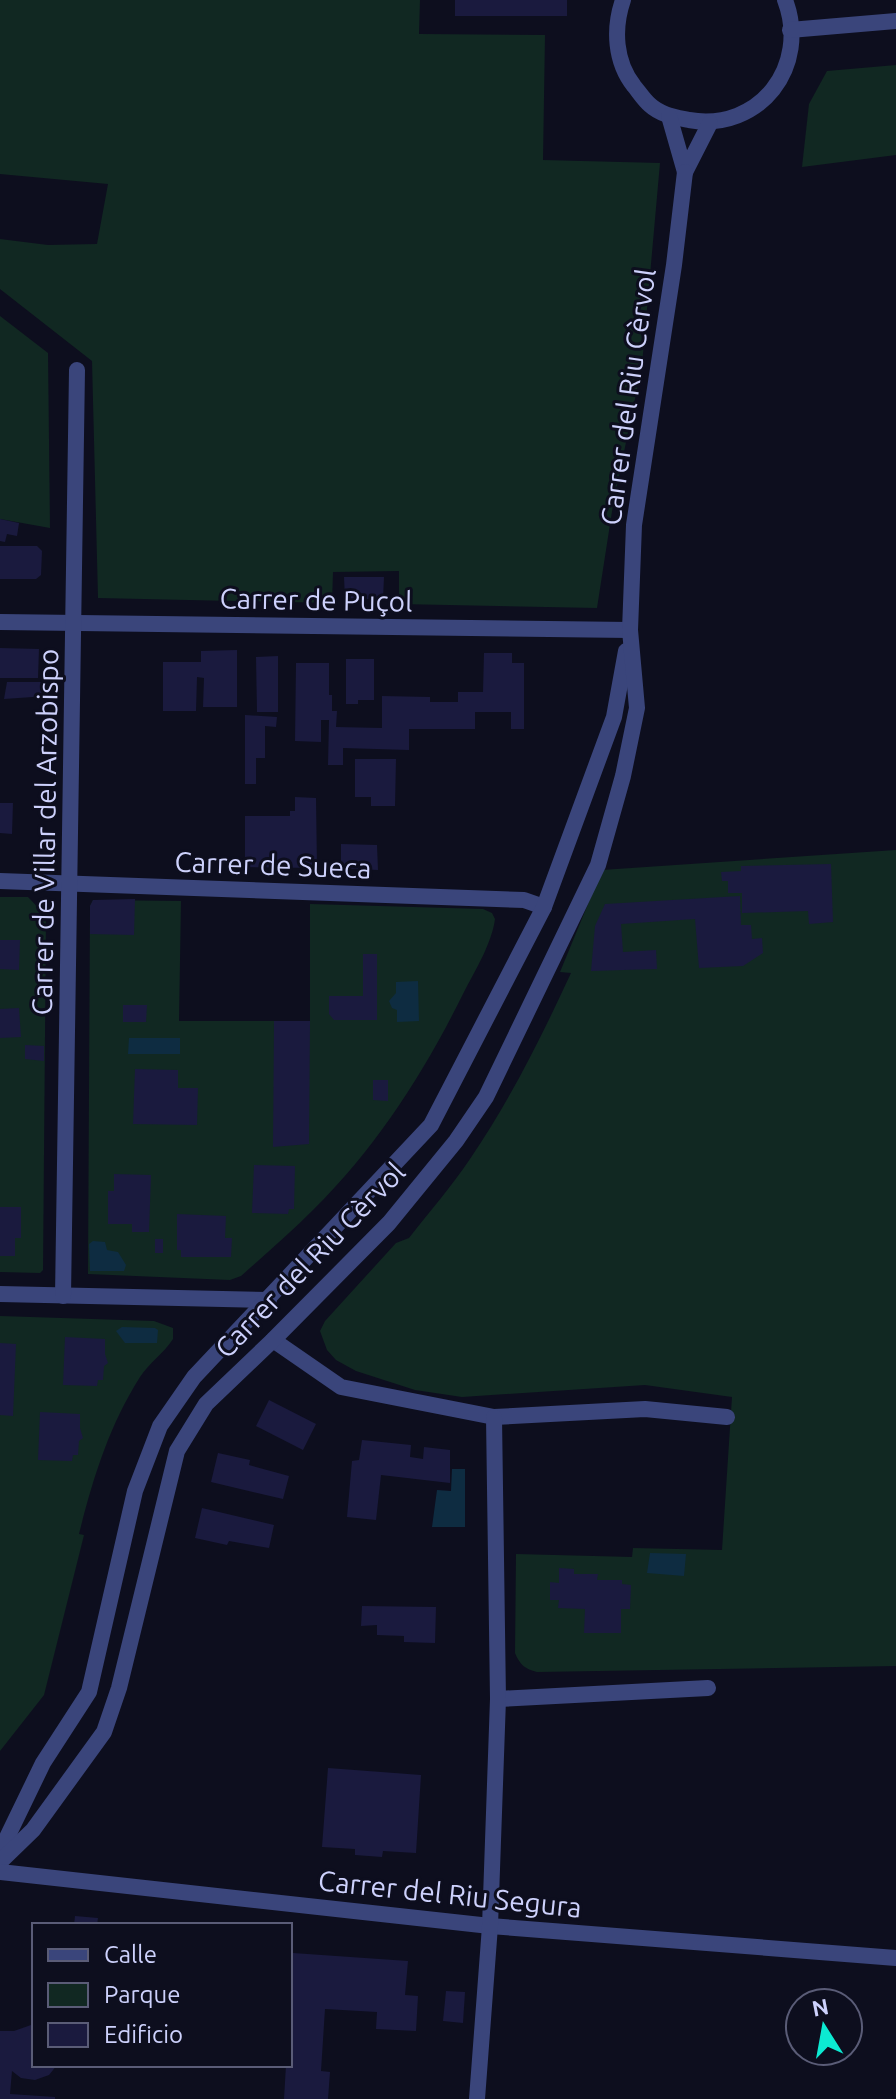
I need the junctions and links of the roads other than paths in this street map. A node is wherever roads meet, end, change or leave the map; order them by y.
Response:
1 (623, 0) edge
2 (785, 0) edge
3 (896, 21) edge
4 (790, 30) junction
5 (669, 116) junction
6 (710, 123) junction
7 (685, 172) junction
8 (77, 370) dead end
9 (0, 622) edge
10 (74, 623) junction
11 (630, 630) junction
12 (0, 881) edge
13 (70, 883) junction
14 (544, 907) junction
15 (0, 1294) edge
16 (63, 1296) junction
17 (269, 1300) junction
18 (273, 1340) junction
19 (494, 1417) junction
20 (727, 1417) dead end
21 (708, 1688) dead end
22 (498, 1699) junction
23 (0, 1852) edge
24 (0, 1862) edge
25 (0, 1872) edge
26 (490, 1926) junction
27 (896, 1958) edge
28 (477, 2099) edge

1 - 5 street
2 - 4 street
3 - 4 street
4 - 6 street
5 - 6 street
5 - 7 street, Carrer del Riu Cèrvol
6 - 7 street, Carrer del Riu Cèrvol
7 - 11 street, Carrer del Riu Cèrvol
8 - 10 street, Carrer de Villar del Arzobispo
9 - 10 street, Carrer de Puçol
10 - 11 street, Carrer de Puçol
10 - 13 street, Carrer de Villar del Arzobispo
11 - 14 street, Carrer del Riu Cèrvol
11 - 18 street, Carrer del Riu Cèrvol
12 - 13 street, Carrer de Sueca
13 - 14 street, Carrer de Sueca
13 - 16 street, Carrer de Villar del Arzobispo
14 - 17 street, Carrer del Riu Cèrvol
15 - 16 street
16 - 17 street
17 - 23 street, Carrer del Riu Cèrvol
18 - 19 street
18 - 24 street, Carrer del Riu Cèrvol
19 - 20 street
19 - 22 street
21 - 22 street
22 - 26 street
25 - 26 street, Carrer del Riu Segura
26 - 27 street, Carrer del Riu Segura
26 - 28 street

